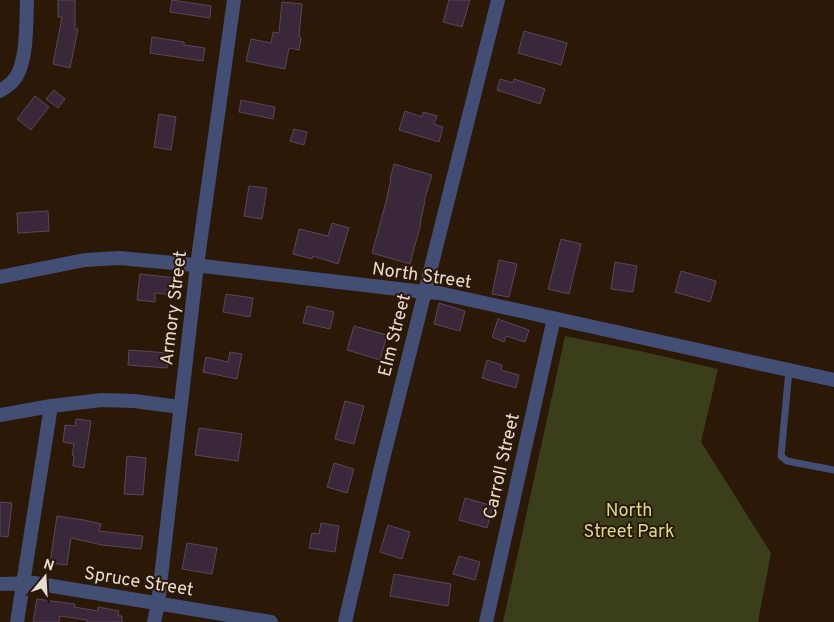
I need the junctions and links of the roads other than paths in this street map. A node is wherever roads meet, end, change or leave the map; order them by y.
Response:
1 (27, 0) edge
2 (234, 0) edge
3 (498, 0) edge
4 (0, 90) edge
5 (197, 265) junction
6 (0, 277) edge
7 (424, 292) junction
8 (554, 318) junction
9 (789, 370) junction
10 (834, 380) edge
11 (51, 406) junction
12 (180, 407) junction
13 (0, 415) edge
14 (834, 470) edge
15 (24, 583) junction
16 (0, 584) edge
17 (158, 603) junction
18 (17, 622) edge
19 (154, 622) edge
20 (271, 622) edge
21 (345, 622) edge
22 (486, 622) edge

1 - 4 street
2 - 5 street, Armory Street
3 - 7 street, Elm Street
5 - 6 street, North Street
5 - 7 street, North Street
5 - 12 street, Armory Street
7 - 8 street, North Street
7 - 21 street, Elm Street
8 - 9 street, North Street
8 - 22 street, Carroll Street
9 - 10 street, North Street
9 - 14 lane
11 - 12 street
11 - 13 street
11 - 15 street
12 - 17 street, Armory Street
15 - 16 street, Spruce Street
15 - 17 street, Spruce Street
15 - 18 street
17 - 19 street, Armory Street
17 - 20 street, Spruce Street

